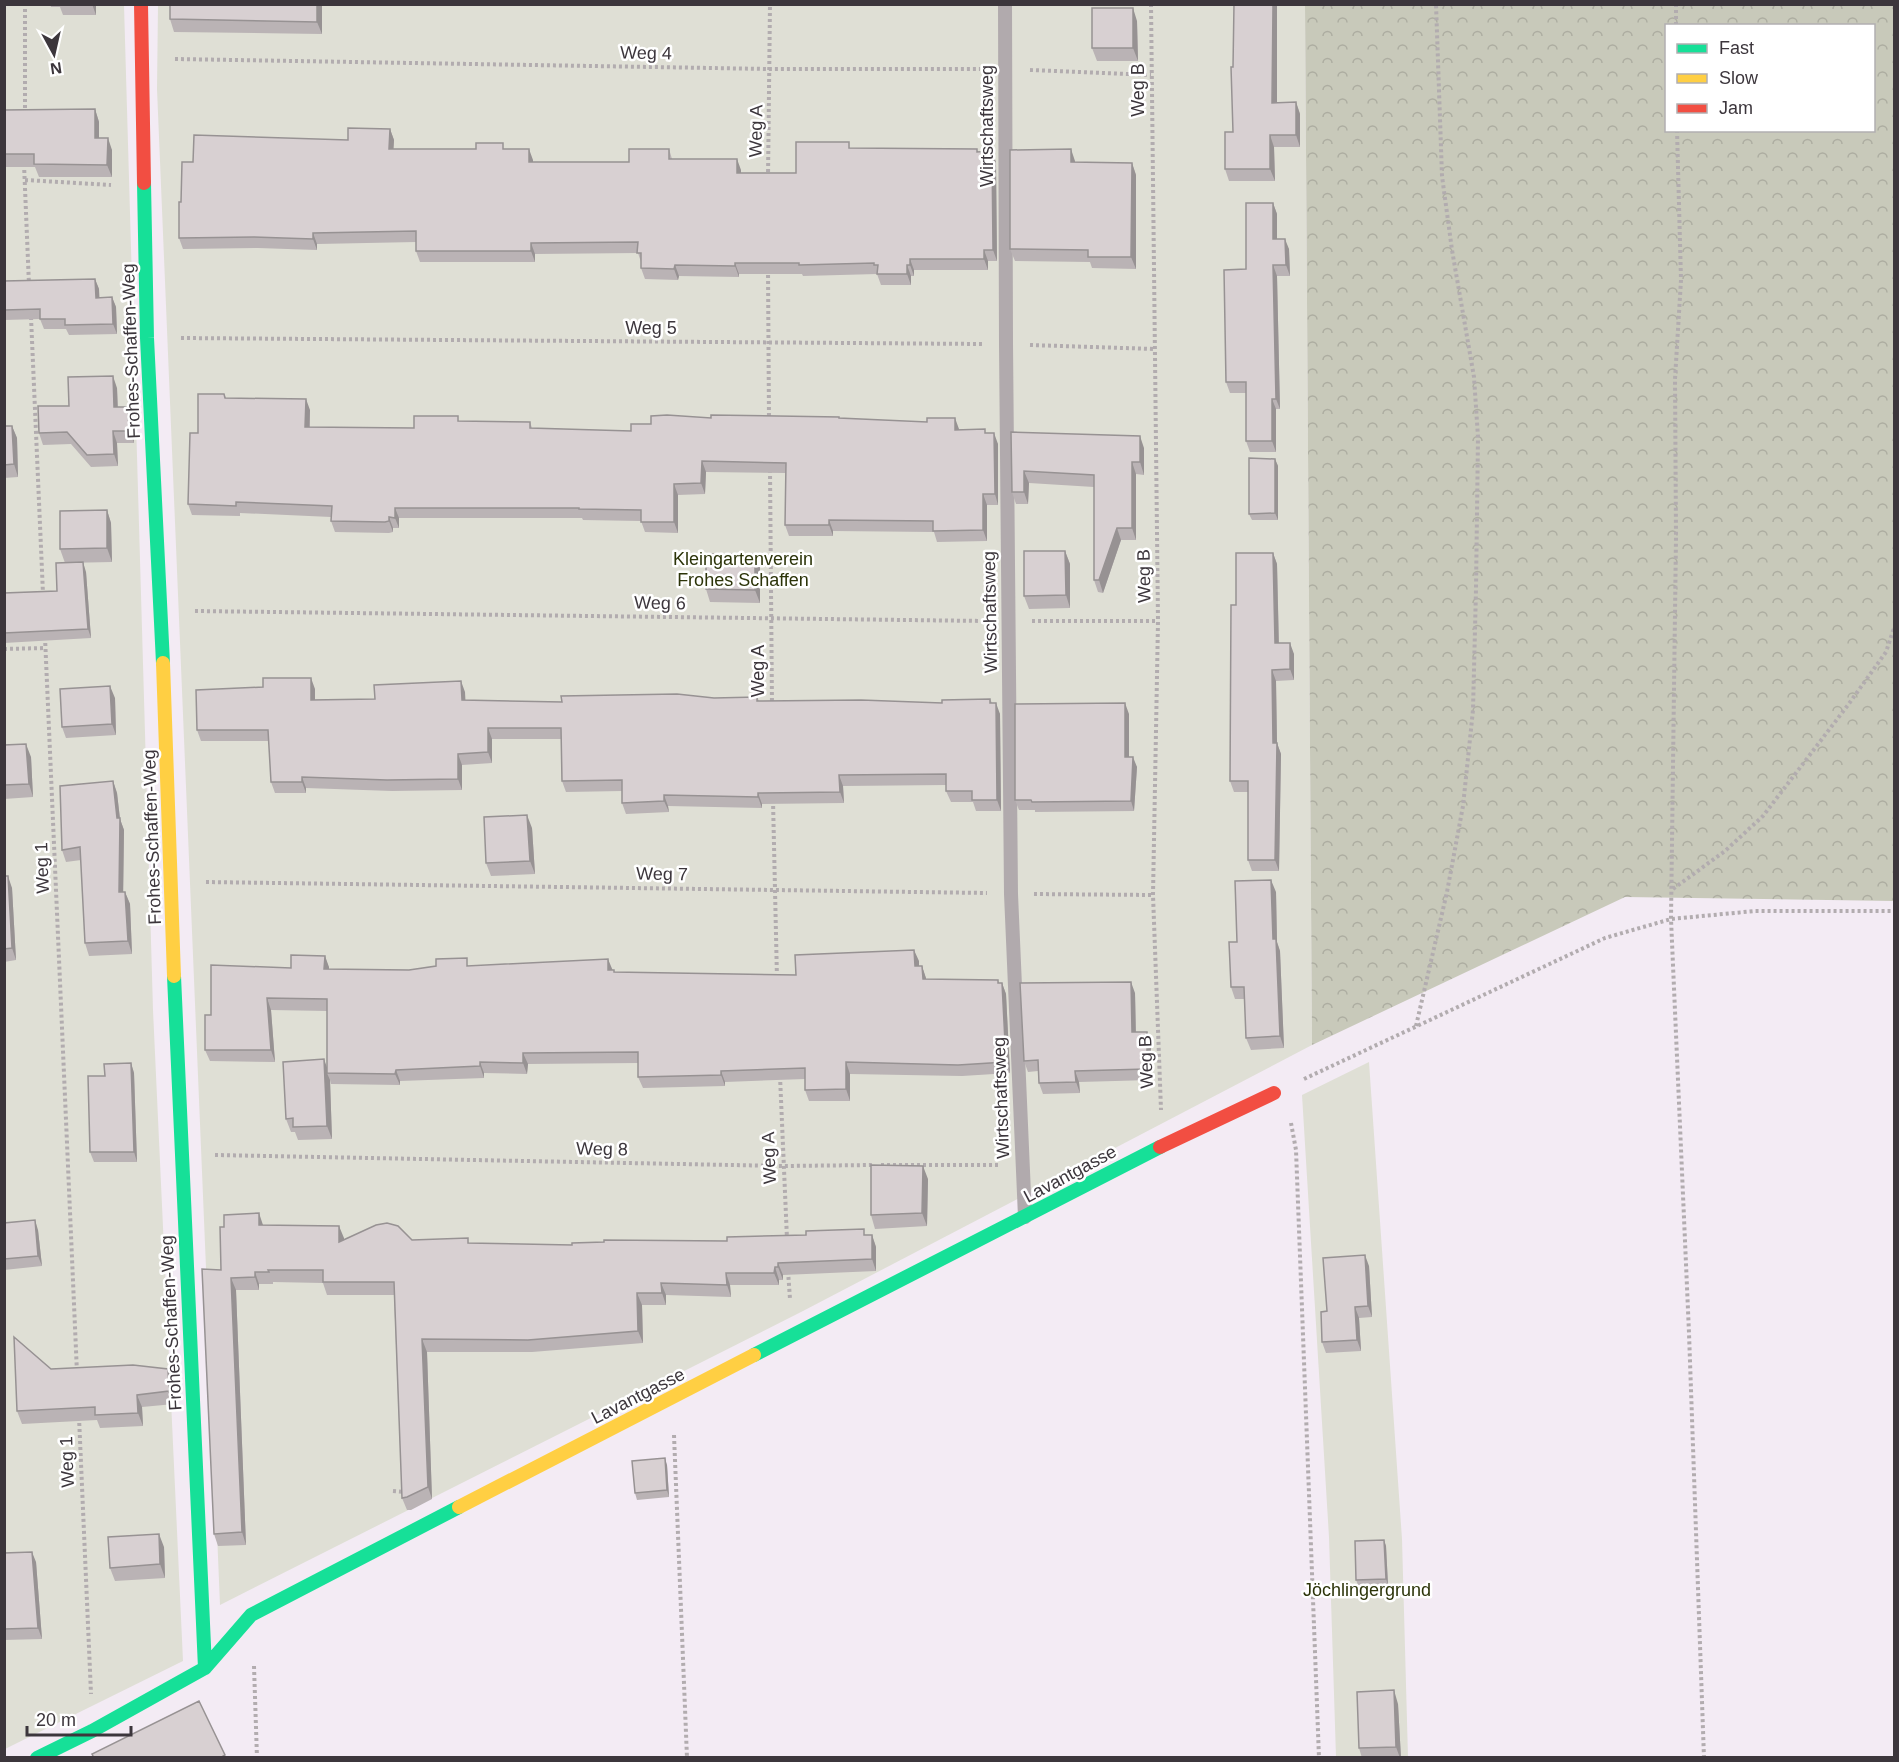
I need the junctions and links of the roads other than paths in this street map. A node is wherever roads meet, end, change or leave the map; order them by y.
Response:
1 (141, 4) edge
2 (1005, 4) edge
3 (1274, 1093) road end
4 (1025, 1218) junction
5 (205, 1668) junction
6 (37, 1758) edge

1 - 5 street, Frohes-Schaffen-Weg
2 - 4 lane, Wirtschaftsweg
3 - 4 street, Lavantgasse
4 - 5 street, Lavantgasse
5 - 6 street, Lavantgasse

